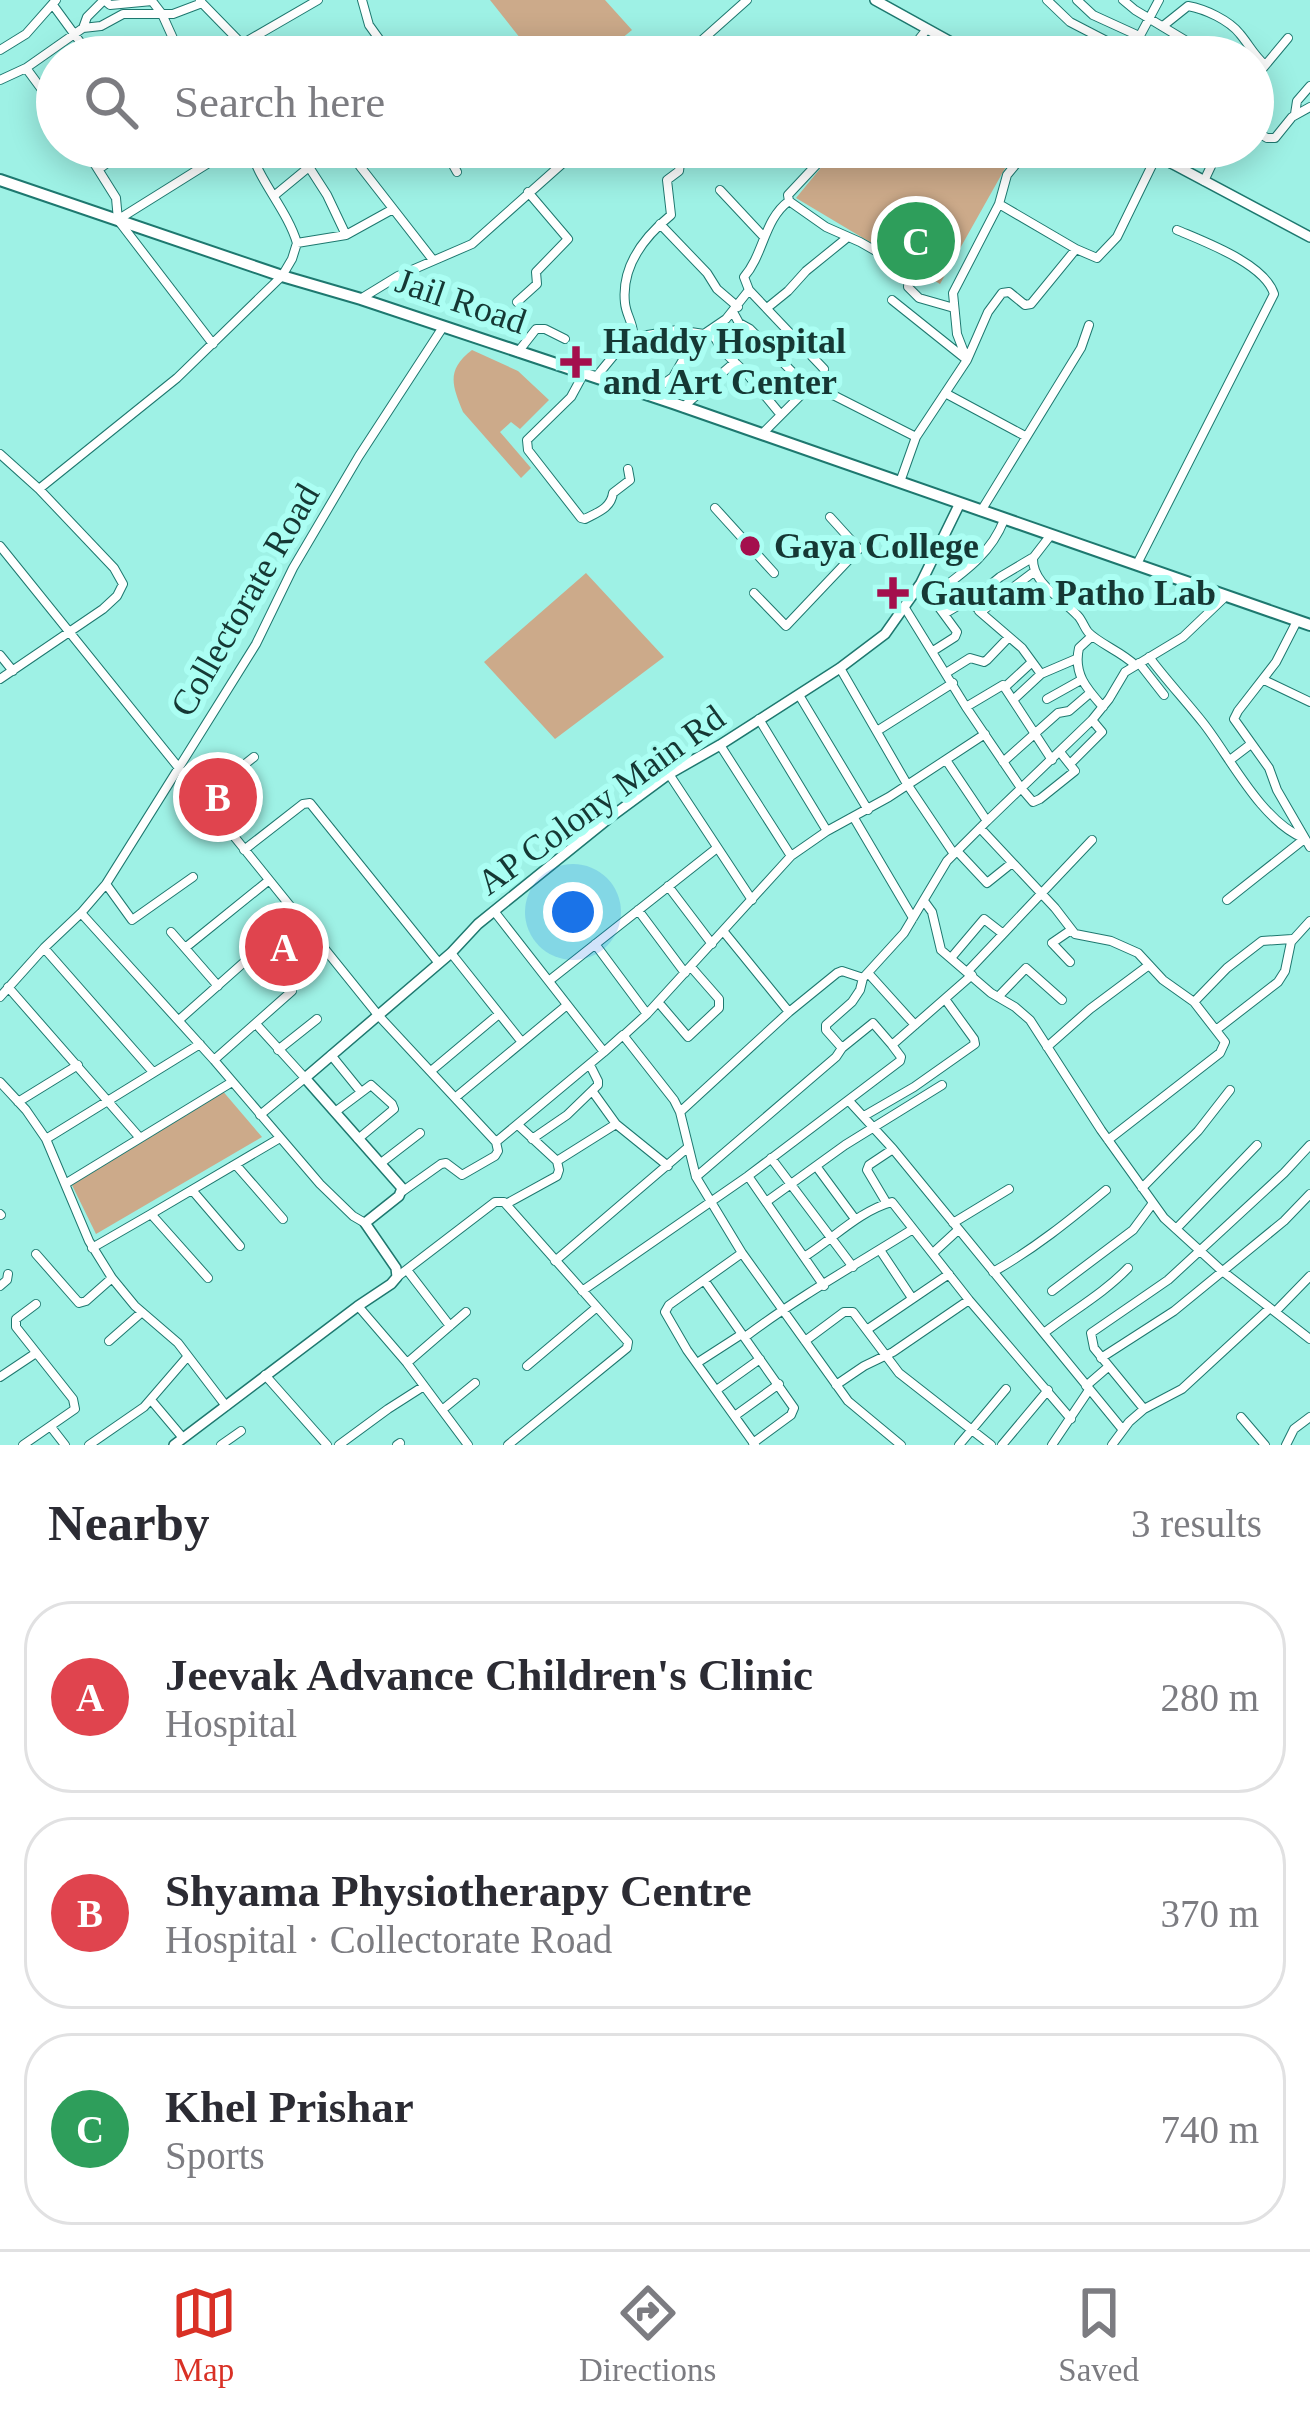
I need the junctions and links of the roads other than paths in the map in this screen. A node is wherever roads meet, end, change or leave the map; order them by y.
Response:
1 (104, 0) edge
2 (318, 0) edge
3 (362, 0) edge
4 (748, 0) edge
5 (875, 0) edge
6 (1077, 0) edge
7 (1124, 0) edge
8 (1159, 0) edge
9 (200, 1) edge
10 (1051, 1) edge
11 (55, 3) edge
12 (302, 5) edge
13 (162, 14) junction
14 (1150, 18) junction
15 (1163, 26) junction
16 (83, 28) junction
17 (928, 29) junction
18 (75, 36) joint
19 (172, 36) edge
20 (234, 36) edge
21 (254, 36) edge
22 (375, 36) edge
23 (707, 36) edge
24 (922, 36) edge
25 (940, 36) edge
26 (1104, 36) edge
27 (1117, 36) edge
28 (1138, 36) edge
29 (1179, 36) edge
30 (1241, 36) edge
31 (1288, 38) dead end
32 (0, 50) edge
33 (1274, 54) edge
34 (36, 61) edge
35 (26, 68) junction
36 (0, 81) edge
37 (36, 82) edge
38 (1310, 86) edge
39 (1310, 107) edge
40 (1295, 115) junction
41 (1274, 138) edge
42 (200, 168) edge
43 (258, 168) edge
44 (309, 168) edge
45 (311, 168) edge
46 (361, 168) edge
47 (455, 168) edge
48 (556, 168) edge
49 (679, 168) edge
50 (813, 168) edge
51 (1013, 168) edge
52 (1151, 168) edge
53 (1180, 168) edge
54 (1210, 168) edge
55 (99, 169) edge
56 (457, 172) dead end
57 (0, 180) edge
58 (1204, 181) junction
59 (720, 190) dead end
60 (528, 192) junction
61 (274, 195) junction
62 (789, 201) junction
63 (999, 204) junction
64 (393, 209) junction
65 (118, 220) junction
66 (660, 224) junction
67 (1178, 230) dead end
68 (346, 235) junction
69 (764, 237) junction
70 (848, 237) junction
71 (1310, 238) edge
72 (297, 243) junction
73 (1076, 249) junction
74 (433, 260) junction
75 (282, 276) junction
76 (749, 290) junction
77 (361, 298) junction
78 (892, 300) dead end
79 (517, 302) dead end
80 (767, 308) junction
81 (954, 308) junction
82 (735, 310) junction
83 (1089, 325) dead end
84 (444, 326) junction
85 (711, 331) junction
86 (698, 334) junction
87 (630, 338) junction
88 (565, 339) dead end
89 (213, 344) junction
90 (518, 352) junction
91 (967, 360) junction
92 (735, 362) junction
93 (824, 369) dead end
94 (590, 376) junction
95 (808, 388) junction
96 (945, 393) junction
97 (648, 395) junction
98 (683, 406) junction
99 (781, 415) junction
100 (762, 434) junction
101 (1025, 436) junction
102 (916, 437) junction
103 (0, 454) edge
104 (628, 469) dead end
105 (900, 484) junction
106 (39, 489) junction
107 (959, 505) junction
108 (716, 508) dead end
109 (980, 512) junction
110 (830, 517) dead end
111 (1004, 520) junction
112 (1051, 536) junction
113 (0, 546) edge
114 (1033, 558) junction
115 (1137, 566) junction
116 (1035, 571) junction
117 (774, 573) dead end
118 (921, 583) junction
119 (754, 593) dead end
120 (932, 596) junction
121 (1226, 596) junction
122 (969, 602) junction
123 (905, 608) junction
124 (979, 611) junction
125 (944, 614) junction
126 (1304, 623) edge
127 (72, 632) junction
128 (1092, 636) junction
129 (1010, 637) junction
130 (933, 651) junction
131 (0, 655) edge
132 (1149, 657) junction
133 (1076, 658) junction
134 (1031, 662) junction
135 (1137, 664) junction
136 (840, 668) junction
137 (14, 670) junction
138 (946, 673) junction
139 (1041, 674) junction
140 (0, 680) edge
141 (1081, 680) junction
142 (1264, 680) junction
143 (952, 683) junction
144 (1005, 687) junction
145 (1090, 693) junction
146 (799, 695) junction
147 (1163, 695) dead end
148 (1047, 699) dead end
149 (1013, 700) junction
150 (1310, 702) edge
151 (966, 707) junction
152 (1103, 707) junction
153 (759, 719) junction
154 (1092, 720) junction
155 (877, 731) junction
156 (1034, 733) junction
157 (985, 734) junction
158 (1251, 743) junction
159 (720, 745) junction
160 (1060, 752) junction
161 (254, 757) dead end
162 (946, 760) junction
163 (1052, 760) junction
164 (1230, 760) junction
165 (1003, 762) junction
166 (1071, 763) junction
167 (178, 770) junction
168 (670, 774) junction
169 (907, 784) junction
170 (1021, 788) junction
171 (202, 798) junction
172 (868, 810) junction
173 (854, 818) junction
174 (984, 825) junction
175 (827, 831) junction
176 (1092, 840) dead end
177 (1308, 842) edge
178 (717, 848) junction
179 (244, 850) junction
180 (956, 852) junction
181 (791, 856) junction
182 (1012, 863) junction
183 (193, 878) dead end
184 (268, 881) junction
185 (106, 884) junction
186 (668, 886) junction
187 (1039, 893) junction
188 (752, 900) junction
189 (1227, 900) dead end
190 (924, 901) junction
191 (638, 910) junction
192 (494, 911) junction
193 (81, 913) junction
194 (914, 920) junction
195 (1310, 921) edge
196 (1071, 930) junction
197 (171, 932) dead end
198 (724, 932) junction
199 (1002, 933) junction
200 (1292, 939) junction
201 (595, 944) junction
202 (712, 944) junction
203 (44, 948) junction
204 (185, 949) junction
205 (260, 949) dead end
206 (451, 952) junction
207 (951, 958) junction
208 (438, 962) junction
209 (1070, 962) dead end
210 (1149, 965) junction
211 (688, 970) junction
212 (970, 973) junction
213 (866, 976) junction
214 (550, 980) junction
215 (218, 986) junction
216 (8, 987) junction
217 (292, 991) dead end
218 (0, 997) edge
219 (998, 998) junction
220 (945, 999) junction
221 (1062, 1000) dead end
222 (1194, 1002) junction
223 (659, 1003) junction
224 (567, 1004) junction
225 (789, 1012) junction
226 (499, 1014) junction
227 (647, 1014) junction
228 (378, 1015) junction
229 (317, 1019) dead end
230 (179, 1020) junction
231 (256, 1024) junction
232 (915, 1025) junction
233 (1216, 1030) junction
234 (623, 1035) junction
235 (521, 1041) junction
236 (200, 1044) junction
237 (892, 1046) junction
238 (1047, 1047) junction
239 (842, 1048) junction
240 (278, 1050) junction
241 (604, 1052) junction
242 (331, 1055) junction
243 (214, 1060) junction
244 (78, 1065) junction
245 (590, 1065) junction
246 (431, 1071) junction
247 (153, 1072) junction
248 (304, 1078) junction
249 (0, 1082) edge
250 (232, 1082) junction
251 (942, 1085) dead end
252 (1230, 1090) dead end
253 (362, 1092) junction
254 (593, 1092) junction
255 (456, 1097) junction
256 (107, 1099) junction
257 (849, 1101) junction
258 (18, 1102) junction
259 (335, 1112) junction
260 (680, 1112) junction
261 (260, 1115) junction
262 (863, 1116) junction
263 (518, 1124) junction
264 (616, 1124) junction
265 (873, 1128) junction
266 (420, 1133) dead end
267 (140, 1138) junction
268 (280, 1138) junction
269 (358, 1138) junction
270 (46, 1139) junction
271 (532, 1139) junction
272 (1108, 1140) junction
273 (496, 1142) junction
274 (1257, 1145) dead end
275 (1310, 1145) edge
276 (687, 1148) junction
277 (893, 1149) junction
278 (771, 1158) junction
279 (556, 1161) junction
280 (381, 1163) junction
281 (236, 1165) junction
282 (668, 1166) junction
283 (816, 1166) junction
284 (748, 1176) junction
285 (695, 1177) junction
286 (65, 1184) junction
287 (790, 1184) junction
288 (1142, 1188) junction
289 (1009, 1189) dead end
290 (192, 1190) junction
291 (1106, 1190) dead end
292 (403, 1191) junction
293 (1310, 1194) edge
294 (766, 1202) junction
295 (886, 1202) junction
296 (710, 1203) junction
297 (506, 1204) junction
298 (1153, 1204) junction
299 (151, 1214) junction
300 (283, 1219) dead end
301 (855, 1219) junction
302 (365, 1223) junction
303 (956, 1227) junction
304 (914, 1228) junction
305 (1176, 1229) junction
306 (832, 1240) junction
307 (240, 1246) dead end
308 (92, 1248) junction
309 (880, 1250) junction
310 (1199, 1250) junction
311 (742, 1253) junction
312 (933, 1253) junction
313 (36, 1254) dead end
314 (804, 1257) junction
315 (555, 1262) junction
316 (853, 1267) junction
317 (1128, 1268) dead end
318 (1221, 1270) junction
319 (993, 1272) junction
320 (402, 1273) junction
321 (8, 1274) dead end
322 (949, 1274) junction
323 (1310, 1276) edge
324 (112, 1278) junction
325 (208, 1278) dead end
326 (704, 1280) junction
327 (0, 1286) edge
328 (824, 1286) junction
329 (1052, 1291) dead end
330 (582, 1292) junction
331 (912, 1298) junction
332 (969, 1300) junction
333 (36, 1304) dead end
334 (358, 1306) junction
335 (597, 1307) junction
336 (782, 1308) junction
337 (1272, 1310) junction
338 (142, 1312) junction
339 (466, 1312) dead end
340 (1310, 1322) edge
341 (450, 1326) junction
342 (868, 1329) junction
343 (1301, 1332) junction
344 (1044, 1334) junction
345 (743, 1336) junction
346 (1310, 1339) edge
347 (109, 1341) dead end
348 (805, 1341) junction
349 (36, 1353) junction
350 (188, 1356) junction
351 (885, 1356) junction
352 (760, 1359) junction
353 (407, 1363) junction
354 (697, 1363) junction
355 (1104, 1363) junction
356 (527, 1366) dead end
357 (266, 1376) junction
358 (0, 1377) edge
359 (475, 1383) dead end
360 (778, 1384) junction
361 (836, 1385) junction
362 (424, 1386) junction
363 (1088, 1388) junction
364 (718, 1389) junction
365 (1006, 1389) dead end
366 (1048, 1390) junction
367 (151, 1400) junction
368 (226, 1406) junction
369 (1144, 1408) junction
370 (442, 1410) junction
371 (736, 1415) junction
372 (1240, 1418) dead end
373 (1310, 1418) edge
374 (1071, 1419) junction
375 (51, 1427) junction
376 (972, 1430) junction
377 (1123, 1430) junction
378 (241, 1431) dead end
379 (177, 1443) edge
380 (754, 1444) edge
381 (23, 1445) edge
382 (65, 1445) edge
383 (89, 1445) edge
384 (221, 1445) edge
385 (327, 1445) edge
386 (339, 1445) edge
387 (468, 1445) edge
388 (508, 1445) edge
389 (901, 1445) edge
390 (959, 1445) edge
391 (991, 1445) edge
392 (1002, 1445) edge
393 (1052, 1445) edge
394 (1112, 1445) edge
395 (1265, 1445) edge
396 (1286, 1445) edge

1 - 13 street
1 - 16 street
2 - 12 street
3 - 22 street
4 - 23 street
5 - 17 street
6 - 27 street
7 - 14 street
8 - 14 street
9 - 13 street
9 - 20 street
10 - 26 street
11 - 18 street
11 - 32 street
12 - 21 street
13 - 16 street
13 - 19 street
14 - 15 street
14 - 28 street
15 - 29 street
15 - 30 street
16 - 18 street
17 - 24 street
17 - 25 street
31 - 33 street
34 - 35 street
35 - 36 street
35 - 37 street
38 - 40 street
39 - 40 street
40 - 41 street
42 - 65 street
43 - 61 street
44 - 61 street
45 - 68 street
46 - 64 street
47 - 56 street
48 - 60 street
49 - 66 street
50 - 62 street
51 - 63 street
52 - 73 street
53 - 58 street
54 - 58 street
55 - 65 street
57 - 65 main road, Jail Road
58 - 71 street
59 - 69 street
60 - 74 street
60 - 79 street
61 - 72 street
62 - 69 street
62 - 70 street
63 - 73 street
63 - 81 street
64 - 68 street
64 - 74 street
65 - 75 main road, Jail Road
65 - 89 street
66 - 82 street
66 - 87 street
67 - 115 street
68 - 72 street
69 - 76 street
70 - 80 street
70 - 81 street
72 - 75 street
73 - 91 street
74 - 77 street
75 - 77 main road, Jail Road
75 - 89 street
76 - 80 street
76 - 82 street
77 - 84 main road, Jail Road
78 - 91 street
80 - 93 street
81 - 91 street
82 - 85 street
82 - 95 street
83 - 101 street
84 - 90 main road, Jail Road
84 - 167 street, Collectorate Road
85 - 86 street
85 - 92 street
86 - 87 street
86 - 97 street
87 - 94 street
88 - 90 street
89 - 106 street
90 - 94 main road, Jail Road
91 - 96 street
92 - 98 street
92 - 99 street
94 - 97 main road, Jail Road
94 - 104 street
95 - 99 street
95 - 102 street
96 - 101 street
96 - 102 street
97 - 98 main road, Jail Road
98 - 100 main road, Jail Road
99 - 100 street
100 - 105 main road, Jail Road
101 - 109 street
102 - 105 street
103 - 106 street
105 - 107 main road, Jail Road
106 - 127 street
107 - 109 main road, Jail Road
107 - 118 street, AP Colony Main Rd
108 - 117 street
109 - 111 main road, Jail Road
110 - 119 street
111 - 112 main road, Jail Road
111 - 120 street
112 - 114 street
112 - 115 main road, Jail Road
113 - 127 street
114 - 116 street
114 - 122 street
115 - 121 main road, Jail Road
116 - 124 street
116 - 128 street
118 - 120 street
118 - 123 street, AP Colony Main Rd
120 - 125 street
121 - 126 main road, Jail Road
121 - 132 street
122 - 124 street
122 - 125 street
123 - 130 street
123 - 136 street, AP Colony Main Rd
124 - 129 street
125 - 130 street
126 - 142 street
127 - 137 street
127 - 167 street
128 - 133 street
128 - 135 street
129 - 134 street
129 - 138 street
130 - 138 street
131 - 137 street
132 - 135 street
132 - 164 street
133 - 139 street
133 - 141 street
134 - 139 street
134 - 144 street
135 - 147 street
135 - 152 street
136 - 146 street, AP Colony Main Rd
136 - 155 street
137 - 140 street
138 - 143 street
139 - 149 street
141 - 145 street
141 - 148 street
142 - 150 street
142 - 158 street
143 - 151 street
143 - 155 street
144 - 149 street
144 - 151 street
145 - 152 street
145 - 156 street
146 - 153 street, AP Colony Main Rd
146 - 172 street
149 - 156 street
151 - 157 street
152 - 154 street
153 - 159 street, AP Colony Main Rd
153 - 175 street
154 - 160 street
154 - 166 street
155 - 169 street
156 - 163 street
156 - 165 street
157 - 162 street
157 - 165 street
158 - 164 street
158 - 177 street
159 - 168 street, AP Colony Main Rd
159 - 181 street
160 - 163 street
160 - 166 street
161 - 171 street
162 - 169 street
162 - 174 street
163 - 170 street
164 - 177 street
165 - 170 street
166 - 170 street
167 - 171 street
167 - 185 street, Collectorate Road
168 - 178 street
168 - 192 street, AP Colony Main Rd
169 - 172 street
169 - 180 street
170 - 174 street
171 - 179 street
172 - 173 street
173 - 175 street
173 - 194 street
174 - 180 street
174 - 182 street
175 - 181 street
176 - 187 street
177 - 189 street
178 - 186 street
178 - 188 street
179 - 184 street
179 - 208 street
180 - 182 street
180 - 190 street
181 - 188 street
182 - 187 street
183 - 185 street
184 - 204 street
184 - 228 street
185 - 193 street, Collectorate Road
186 - 191 street
186 - 202 street
187 - 196 street
187 - 199 street
188 - 198 street
190 - 194 street
190 - 207 street
191 - 201 street
191 - 211 street
192 - 206 street, AP Colony Main Rd
192 - 214 street
193 - 203 street, Collectorate Road
193 - 230 street
194 - 213 street
195 - 200 street
196 - 209 street
196 - 210 street
197 - 204 street
198 - 202 street
198 - 225 street
199 - 207 street
199 - 212 street
200 - 222 street
200 - 233 street
201 - 214 street
201 - 227 street
202 - 211 street
203 - 216 street, Collectorate Road
203 - 247 street
204 - 215 street
205 - 215 street
206 - 208 street, AP Colony Main Rd
206 - 226 street
207 - 212 street
208 - 228 street, AP Colony Main Rd
210 - 222 street
210 - 238 street
211 - 223 street
211 - 223 street
212 - 219 street
212 - 220 street
213 - 225 street
213 - 232 street
213 - 239 street
214 - 224 street
215 - 230 street
216 - 218 street, Collectorate Road
216 - 244 street
217 - 231 street
219 - 221 street
219 - 238 street
220 - 232 street
220 - 262 street
222 - 233 street
223 - 227 street
224 - 235 street
224 - 241 street
225 - 260 street
226 - 235 street
226 - 246 street
227 - 234 street
228 - 242 street, AP Colony Main Rd
228 - 246 street
229 - 240 street
230 - 236 street
231 - 240 street
231 - 243 street
232 - 237 street
233 - 272 street
234 - 241 street
234 - 260 street
235 - 255 street
236 - 243 street
236 - 247 street
237 - 239 street
237 - 257 street
238 - 272 street
239 - 285 street
240 - 248 street
241 - 245 street
242 - 248 street, AP Colony Main Rd
242 - 253 street
243 - 250 street
244 - 256 street
244 - 258 street
245 - 254 street
245 - 263 street
246 - 255 street
247 - 256 street
248 - 259 street
248 - 261 street
249 - 258 street
250 - 261 street
250 - 267 street
251 - 265 street
252 - 288 street
253 - 259 street
253 - 269 street
254 - 264 street
254 - 271 street
255 - 273 street
256 - 267 street
256 - 270 street
257 - 262 street
257 - 278 street
258 - 270 street
259 - 269 street
260 - 276 street
261 - 268 street
262 - 265 street
263 - 271 street
263 - 273 street
264 - 279 street
264 - 282 street
265 - 277 street
265 - 283 street
266 - 280 street
267 - 286 street
268 - 281 street
268 - 302 street
269 - 280 street
270 - 286 street
271 - 279 street
272 - 288 street
273 - 292 street
274 - 305 street
275 - 310 street
276 - 282 street
276 - 285 street
277 - 295 street
277 - 303 street
278 - 284 street
278 - 287 street
279 - 297 street
280 - 292 street
281 - 290 street
281 - 300 street
282 - 315 street
283 - 287 street
283 - 301 street
284 - 294 street
284 - 296 street
285 - 296 street
286 - 308 street
287 - 294 street
287 - 306 street
288 - 298 street
289 - 303 street
290 - 299 street
290 - 307 street
291 - 319 street
292 - 302 street
293 - 318 street
294 - 314 street
295 - 301 street
295 - 304 street
296 - 311 street
296 - 330 street
297 - 315 street
297 - 320 street
298 - 305 street
298 - 329 street
299 - 308 street
299 - 325 street
301 - 306 street
302 - 320 street
303 - 312 street
303 - 319 street
304 - 309 street
304 - 312 street
305 - 310 street
306 - 314 street
306 - 316 street
308 - 324 street
309 - 316 street
309 - 331 street
310 - 318 street
310 - 355 street
311 - 326 street
311 - 336 street
312 - 322 street
313 - 324 street
314 - 328 street
315 - 330 street
316 - 328 street
317 - 344 street
318 - 337 street
318 - 355 street
319 - 344 street
320 - 334 street
320 - 341 street
321 - 327 street
322 - 331 street
322 - 332 street
323 - 337 street
324 - 338 street
326 - 345 street
326 - 354 street
328 - 336 street
330 - 335 street
331 - 342 street
332 - 351 street
332 - 366 street
333 - 349 street
334 - 353 street
334 - 357 street
335 - 356 street
335 - 388 street
336 - 345 street
336 - 348 street
337 - 343 street
337 - 369 street
338 - 347 street
338 - 350 street
339 - 341 street
340 - 343 street
341 - 353 street
342 - 348 street
342 - 351 street
343 - 346 street
344 - 363 street
345 - 352 street
345 - 354 street
348 - 361 street
349 - 358 street
349 - 375 street
350 - 367 street
350 - 368 street
351 - 361 street
351 - 376 street
352 - 360 street
352 - 364 street
353 - 362 street
354 - 364 street
355 - 363 street
355 - 369 street
357 - 368 street
357 - 385 street
359 - 370 street
360 - 371 street
360 - 380 street
361 - 389 street
362 - 370 street
362 - 386 street
363 - 374 street
363 - 377 street
364 - 371 street
365 - 376 street
366 - 374 street
366 - 392 street
367 - 379 street
367 - 383 street
368 - 379 street
369 - 377 street
370 - 387 street
371 - 380 street
372 - 395 street
373 - 396 street
374 - 393 street
375 - 381 street
375 - 382 street
376 - 390 street
376 - 391 street
377 - 394 street
378 - 384 street

